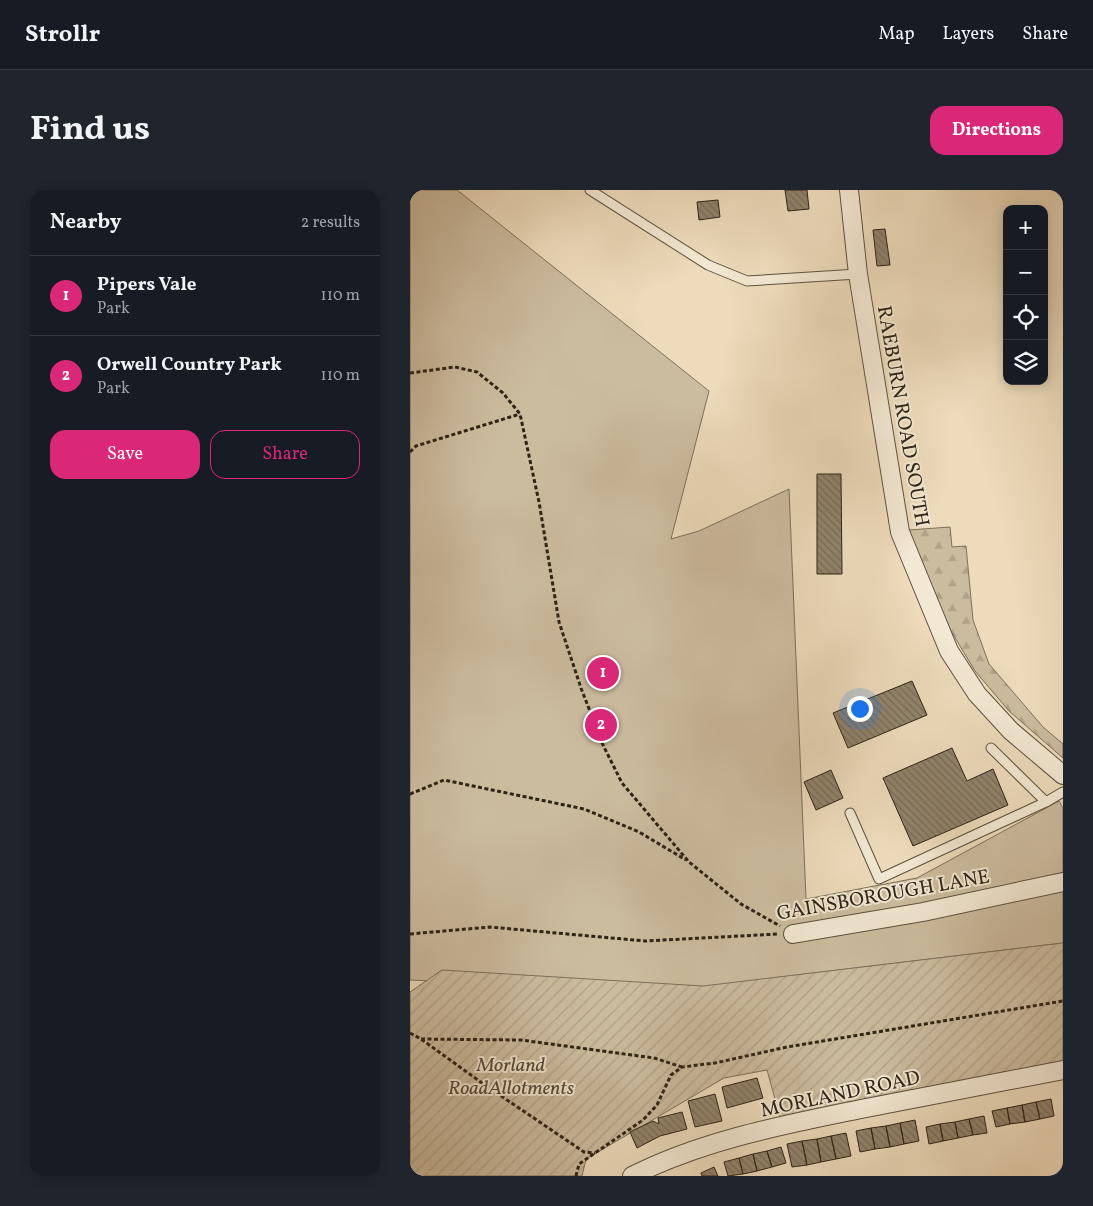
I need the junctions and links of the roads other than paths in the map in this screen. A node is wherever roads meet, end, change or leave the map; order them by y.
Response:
1 (590, 190) edge
2 (849, 190) edge
3 (858, 274) junction
4 (991, 748) dead end
5 (1063, 775) edge
6 (1063, 792) edge
7 (1046, 802) junction
8 (850, 812) dead end
9 (1063, 882) edge
10 (793, 934) road end
11 (1063, 1070) edge
12 (632, 1176) edge

1 - 3 lane
2 - 3 street, RAEBURN ROAD SOUTH
3 - 5 street, RAEBURN ROAD SOUTH
4 - 7 lane
6 - 7 lane
7 - 8 lane
9 - 10 street, GAINSBOROUGH LANE
11 - 12 street, MORLAND ROAD

